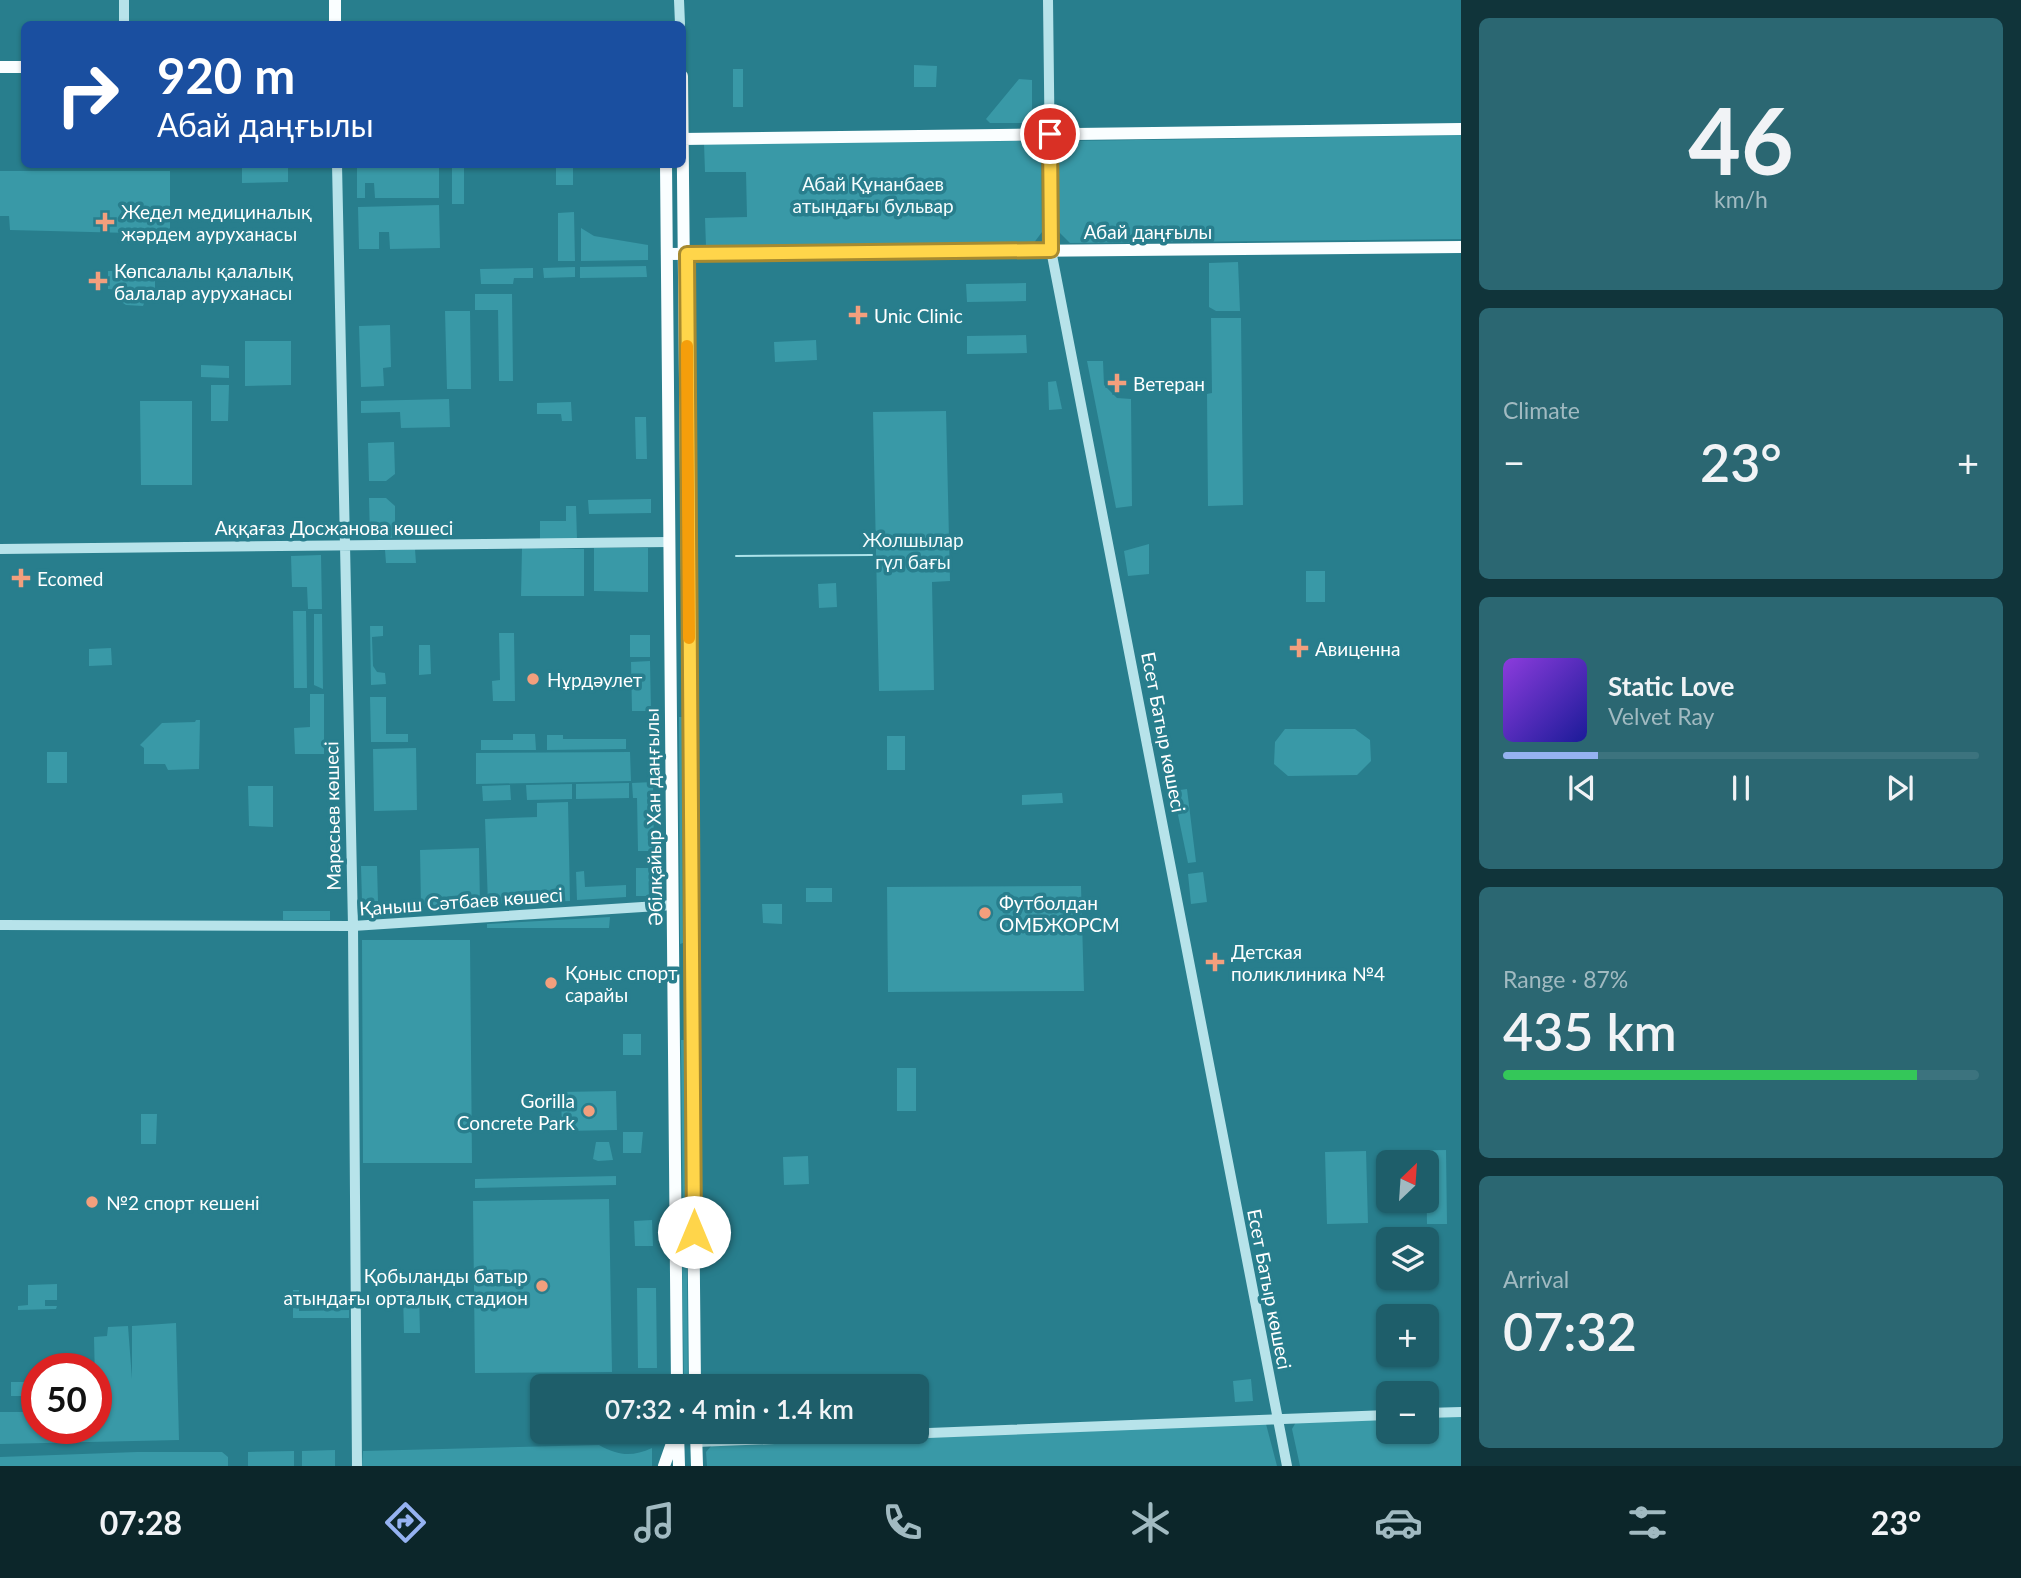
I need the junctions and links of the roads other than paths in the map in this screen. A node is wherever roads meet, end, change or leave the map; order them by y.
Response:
1 (124, 0) edge
2 (335, 0) edge
3 (679, 0) edge
4 (1048, 0) edge
5 (124, 21) edge
6 (335, 21) edge
7 (680, 21) edge
8 (0, 67) edge
9 (21, 67) edge
10 (1461, 129) edge
11 (1050, 134) junction
12 (686, 139) edge
13 (337, 168) edge
14 (666, 168) edge
15 (685, 168) edge
16 (1461, 247) edge
17 (1051, 250) junction
18 (667, 254) junction
19 (687, 254) junction
20 (687, 306) junction
21 (667, 307) junction
22 (668, 410) junction
23 (687, 410) junction
24 (669, 542) junction
25 (345, 544) junction
26 (0, 549) edge
27 (670, 704) junction
28 (690, 704) junction
29 (673, 905) junction
30 (0, 925) edge
31 (353, 926) junction
32 (693, 1027) junction
33 (674, 1028) junction
34 (677, 1374) edge
35 (695, 1374) edge
36 (1461, 1412) edge
37 (1439, 1413) edge
38 (1376, 1415) edge
39 (1278, 1418) junction
40 (929, 1429) edge
41 (673, 1444) edge
42 (678, 1444) edge
43 (696, 1444) edge
44 (357, 1466) edge
45 (664, 1466) edge
46 (679, 1466) edge
47 (697, 1466) edge
48 (1287, 1466) edge

1 - 5 street
2 - 6 main road
3 - 7 street
4 - 11 street, Есет Батыр көшесі
8 - 9 main road
10 - 11 main road
11 - 12 main road
11 - 17 street, Есет Батыр көшесі
13 - 25 street, Маресьев көшесі
14 - 18 main road, Әбілқайыр Хан даңғылы
15 - 19 main road, Әбілқайыр Хан даңғылы
16 - 17 main road, Абай даңғылы
17 - 19 main road, Абай даңғылы
17 - 39 street, Есет Батыр көшесі
18 - 19 main road, Абай даңғылы
18 - 21 main road, Әбілқайыр Хан даңғылы
19 - 20 main road, Әбілқайыр Хан даңғылы
20 - 21 main road
20 - 23 main road, Әбілқайыр Хан даңғылы
21 - 22 main road, Әбілқайыр Хан даңғылы
22 - 23 main road
22 - 24 main road, Әбілқайыр Хан даңғылы
23 - 28 main road, Әбілқайыр Хан даңғылы
24 - 25 street, Аққағаз Досжанова көшесі
24 - 27 main road, Әбілқайыр Хан даңғылы
25 - 26 street, Аққағаз Досжанова көшесі
25 - 31 street, Маресьев көшесі
27 - 28 main road
27 - 29 main road, Әбілқайыр Хан даңғылы
28 - 32 main road, Әбілқайыр Хан даңғылы
29 - 31 street, Қаныш Сәтбаев көшесі
29 - 33 main road, Әбілқайыр Хан даңғылы
30 - 31 street, Қаныш Сәтбаев көшесі
31 - 44 street, Маресьев көшесі
32 - 33 main road
32 - 35 main road, Әбілқайыр Хан даңғылы
33 - 34 main road, Әбілқайыр Хан даңғылы
36 - 37 street
38 - 39 street
39 - 40 street
39 - 48 street, Есет Батыр көшесі
41 - 45 main road
42 - 46 main road
43 - 47 main road

